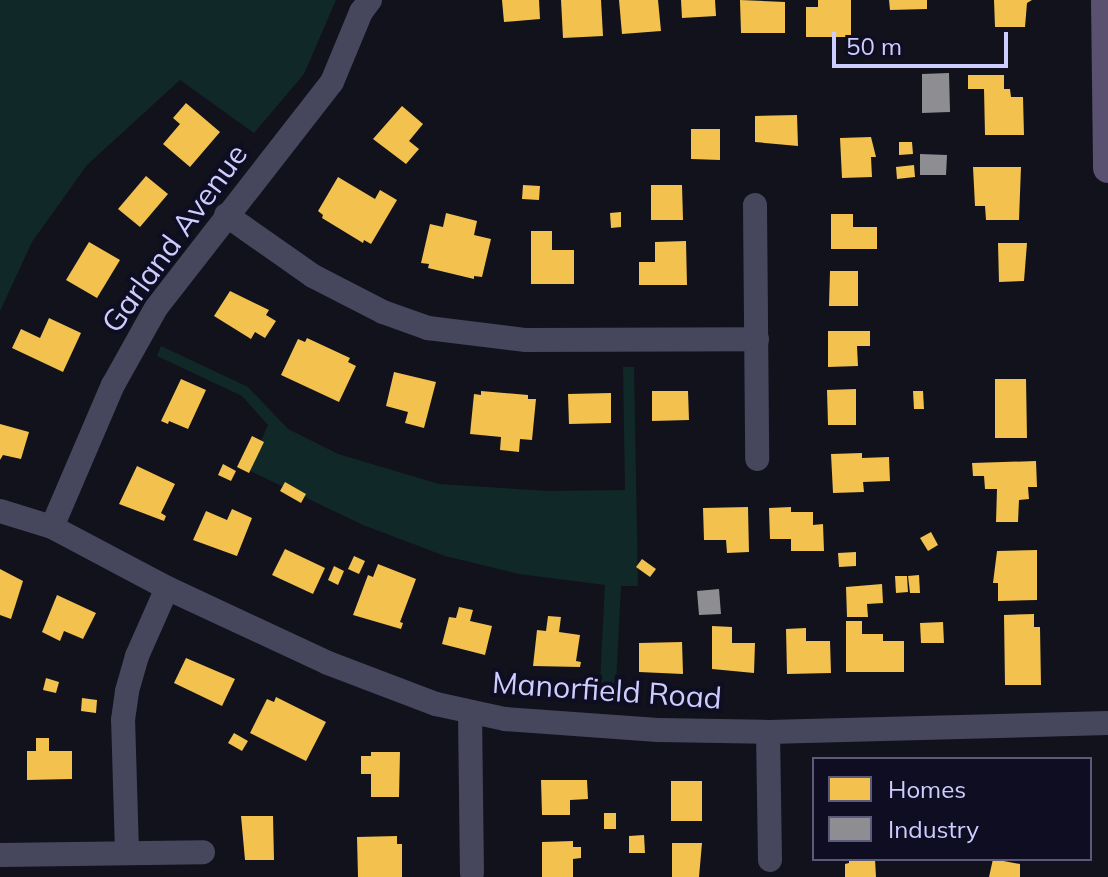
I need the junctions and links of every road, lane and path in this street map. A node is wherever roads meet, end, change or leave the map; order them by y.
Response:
1 (370, 0) edge
2 (1106, 0) edge
3 (1108, 168) edge
4 (755, 205) dead end
5 (226, 215) junction
6 (757, 339) junction
7 (757, 459) dead end
8 (0, 511) edge
9 (52, 527) junction
10 (167, 588) junction
11 (470, 712) junction
12 (1108, 723) edge
13 (768, 732) junction
14 (127, 852) junction
15 (203, 852) dead end
16 (0, 855) edge
17 (770, 860) dead end
18 (472, 873) dead end

1 - 5 street, Garland Avenue
2 - 3 main road
4 - 6 street
5 - 6 street
5 - 9 street, Garland Avenue
6 - 7 street
8 - 9 street, Manorfield Road
9 - 10 street, Manorfield Road
10 - 11 street, Manorfield Road
10 - 14 street
11 - 13 street, Manorfield Road
11 - 18 street
12 - 13 street, Manorfield Road
13 - 17 street
14 - 15 street
14 - 16 street

